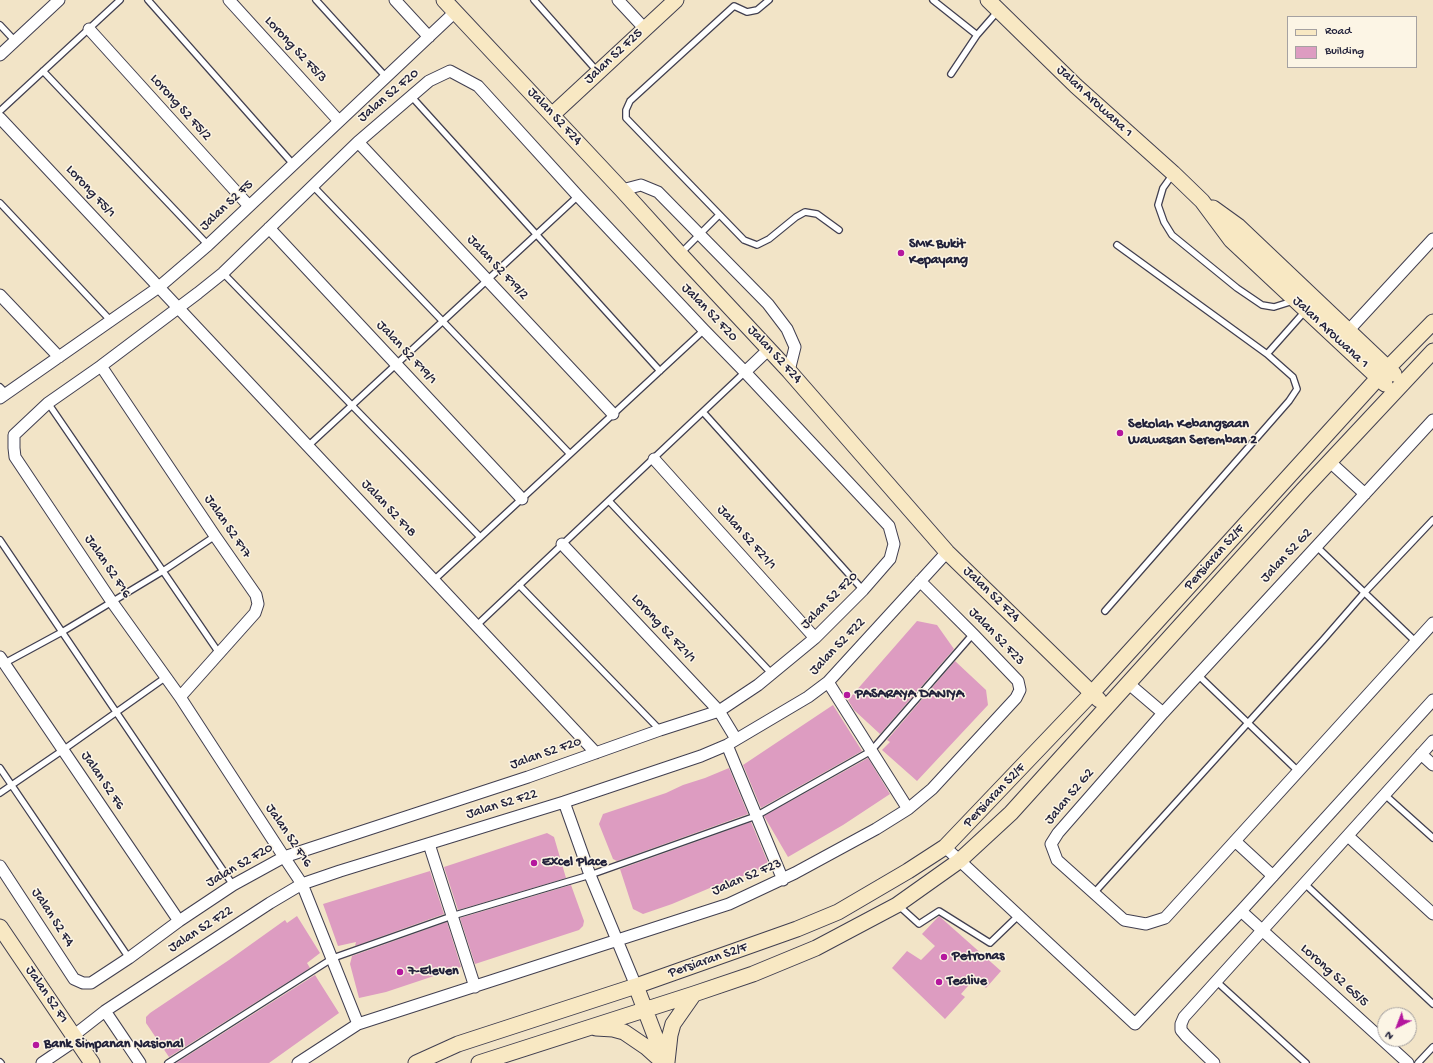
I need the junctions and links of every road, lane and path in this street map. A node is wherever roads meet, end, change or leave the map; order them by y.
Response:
1 (59, 0) edge
2 (120, 0) edge
3 (148, 0) edge
4 (228, 0) edge
5 (316, 0) edge
6 (394, 0) edge
7 (444, 0) edge
8 (534, 0) edge
9 (618, 0) edge
10 (676, 0) edge
11 (768, 0) edge
12 (933, 0) edge
13 (994, 5) edge
14 (455, 12) junction
15 (0, 25) edge
16 (89, 29) junction
17 (645, 29) junction
18 (977, 35) junction
19 (429, 37) junction
20 (15, 41) junction
21 (0, 55) edge
22 (43, 71) junction
23 (598, 71) junction
24 (951, 74) dead end
25 (386, 77) junction
26 (411, 96) junction
27 (0, 111) edge
28 (552, 114) junction
29 (0, 118) edge
30 (339, 121) junction
31 (358, 142) junction
32 (293, 164) junction
33 (1174, 174) junction
34 (312, 186) junction
35 (622, 190) junction
36 (578, 196) junction
37 (0, 202) edge
38 (249, 206) junction
39 (719, 215) junction
40 (268, 228) junction
41 (840, 230) dead end
42 (699, 234) junction
43 (536, 235) junction
44 (1433, 239) edge
45 (208, 245) junction
46 (1117, 245) dead end
47 (680, 254) junction
48 (223, 272) junction
49 (488, 280) junction
50 (159, 287) junction
51 (0, 295) edge
52 (1305, 303) junction
53 (178, 308) junction
54 (111, 321) junction
55 (443, 321) junction
56 (1433, 322) edge
57 (704, 330) junction
58 (1348, 331) junction
59 (768, 350) junction
60 (1433, 352) edge
61 (1267, 354) junction
62 (59, 357) junction
63 (396, 364) junction
64 (102, 366) junction
65 (789, 370) junction
66 (660, 371) junction
67 (745, 372) junction
68 (1383, 373) junction
69 (1399, 388) junction
70 (2, 393) edge
71 (48, 404) junction
72 (352, 405) junction
73 (703, 412) junction
74 (613, 414) junction
75 (1433, 420) edge
76 (308, 446) junction
77 (570, 454) junction
78 (654, 459) junction
79 (1330, 462) junction
80 (1365, 494) junction
81 (522, 499) junction
82 (609, 501) junction
83 (1433, 520) edge
84 (215, 536) junction
85 (480, 537) junction
86 (0, 540) edge
87 (562, 544) junction
88 (1317, 547) junction
89 (947, 552) junction
90 (163, 571) junction
91 (434, 580) junction
92 (920, 581) junction
93 (519, 584) junction
94 (863, 590) junction
95 (1364, 593) junction
96 (112, 602) junction
97 (1105, 610) dead end
98 (1433, 624) edge
99 (477, 626) junction
100 (62, 632) junction
101 (974, 634) junction
102 (815, 638) junction
103 (1416, 642) junction
104 (220, 653) junction
105 (2, 662) edge
106 (772, 674) junction
107 (1198, 675) junction
108 (166, 677) junction
109 (828, 682) junction
110 (1129, 684) junction
111 (1092, 693) junction
112 (180, 697) junction
113 (1433, 700) edge
114 (1106, 708) junction
115 (719, 711) junction
116 (116, 712) junction
117 (1163, 713) junction
118 (1248, 723) junction
119 (660, 730) junction
120 (1433, 741) edge
121 (731, 742) junction
122 (63, 750) junction
123 (871, 751) junction
124 (596, 753) junction
125 (1421, 754) junction
126 (1433, 765) edge
127 (0, 768) edge
128 (1298, 771) junction
129 (12, 785) junction
130 (0, 793) edge
131 (1384, 794) junction
132 (564, 802) junction
133 (908, 809) junction
134 (756, 816) junction
135 (1348, 836) junction
136 (1433, 838) edge
137 (1235, 840) junction
138 (429, 844) junction
139 (945, 847) junction
140 (284, 857) junction
141 (960, 861) junction
142 (0, 866) edge
143 (590, 875) junction
144 (1273, 876) junction
145 (783, 880) junction
146 (302, 884) junction
147 (1305, 884) junction
148 (233, 885) junction
149 (1094, 893) junction
150 (897, 904) junction
151 (1241, 911) junction
152 (1433, 914) edge
153 (452, 916) junction
154 (1018, 916) junction
155 (179, 921) junction
156 (0, 927) edge
157 (1262, 930) junction
158 (616, 941) junction
159 (129, 958) junction
160 (333, 958) junction
161 (1216, 981) junction
162 (83, 982) joint
163 (475, 986) junction
164 (636, 986) junction
165 (694, 994) junction
166 (1433, 1004) edge
167 (646, 1009) junction
168 (105, 1011) junction
169 (358, 1024) junction
170 (591, 1027) junction
171 (74, 1038) junction
172 (1433, 1047) edge
173 (42, 1063) edge
174 (92, 1063) edge
175 (140, 1063) edge
176 (168, 1063) edge
177 (298, 1063) edge
178 (416, 1063) edge
179 (479, 1063) edge
180 (665, 1063) edge
181 (1214, 1063) edge
182 (1306, 1063) edge
183 (1408, 1063) edge
184 (1418, 1063) edge

1 - 20 street
2 - 16 lane
3 - 32 lane
4 - 30 street, Lorong S2 F5/3
5 - 25 lane
6 - 19 street
7 - 14 main road, Jalan S2 F24
8 - 23 lane
9 - 17 street
10 - 17 main road, Jalan S2 F25
11 - 39 lane
12 - 18 lane
13 - 18 lane
13 - 33 main road, Jalan Arowana 1
14 - 19 street, Jalan S2 F5
14 - 28 main road, Jalan S2 F24
15 - 20 lane
16 - 22 lane
16 - 38 street, Lorong S2 F5/2
17 - 23 main road, Jalan S2 F25
18 - 24 lane
19 - 25 street, Jalan S2 F5
20 - 21 street
22 - 27 lane
22 - 45 lane
23 - 28 main road, Jalan S2 F25
25 - 30 street, Jalan S2 F5
26 - 31 street, Jalan S2 F20
26 - 36 street, Jalan S2 F20
26 - 43 lane
28 - 35 main road, Jalan S2 F24
29 - 50 street, Lorong F5/1
30 - 32 street, Jalan S2 F5
31 - 34 street, Jalan S2 F20
31 - 49 street, Jalan S2 F19/2
32 - 38 street, Jalan S2 F5
33 - 52 main road, Jalan Arowana 1
33 - 52 lane
34 - 40 street, Jalan S2 F20
34 - 55 lane
35 - 42 street
35 - 47 main road, Jalan S2 F24
36 - 43 lane
36 - 57 street, Jalan S2 F20
37 - 54 lane
38 - 45 street, Jalan S2 F5
39 - 41 lane
39 - 42 lane
40 - 48 street, Jalan S2 F16
40 - 63 street, Jalan S2 F19/1
42 - 47 lane
42 - 65 street
43 - 49 lane
43 - 66 lane
44 - 58 street
45 - 50 street, Jalan S2 F5
46 - 61 lane
47 - 59 main road, Jalan S2 F24
48 - 53 street, Jalan S2 F16
48 - 72 lane
49 - 55 lane
49 - 74 street, Jalan S2 F19/2
50 - 53 street, Jalan S2 F18
50 - 54 street, Jalan S2 F5
51 - 62 street
52 - 58 main road, Jalan Arowana 1
52 - 61 lane
52 - 68 main road, Jalan Arowana 1
53 - 64 street, Jalan S2 F16
53 - 76 street, Jalan S2 F18
54 - 62 street, Jalan S2 F5
55 - 63 lane
55 - 77 lane
56 - 68 main road, Persiaran S2/F
57 - 66 lane
57 - 67 street, Jalan S2 F20
58 - 68 main road, Jalan Arowana 1
59 - 65 main road, Jalan S2 F24
59 - 67 street
60 - 69 main road, Persiaran S2/F
61 - 97 lane
62 - 70 street, Jalan S2 F5
63 - 72 lane
63 - 81 street, Jalan S2 F19/1
64 - 71 street, Jalan S2 F16
64 - 84 street, Jalan S2 F17
65 - 89 main road, Jalan S2 F24
66 - 74 lane
67 - 73 lane
67 - 94 street, Jalan S2 F20
68 - 69 main road, Jalan Arowana 1
68 - 111 main road, Persiaran S2/F
69 - 79 main road, Persiaran S2/F
71 - 90 lane
71 - 96 street, Jalan S2 F16
72 - 76 lane
72 - 85 lane
73 - 78 lane
73 - 94 lane
74 - 77 lane
75 - 80 street, Jalan S2 G2
76 - 91 street, Jalan S2 F18
77 - 81 lane
78 - 82 lane
78 - 102 street, Jalan S2 F21/1
79 - 80 street
79 - 110 main road, Persiaran S2/F
80 - 88 street, Jalan S2 G2
81 - 85 lane
82 - 87 lane
82 - 106 lane
83 - 95 lane
84 - 90 lane
84 - 104 street, Jalan S2 F17
85 - 91 lane
86 - 100 lane
87 - 93 lane
87 - 115 street, Lorong S2 F21/1
88 - 95 lane
88 - 107 street, Jalan S2 G2
89 - 92 street, Jalan S2 F22
89 - 111 main road, Jalan S2 F24
90 - 96 lane
90 - 104 lane
91 - 99 street, Jalan S2 F18
92 - 101 street, Jalan S2 F23
92 - 109 street, Jalan S2 F22
93 - 99 lane
93 - 119 lane
94 - 102 street, Jalan S2 F20
95 - 103 lane
95 - 118 lane
96 - 100 lane
96 - 108 street, Jalan S2 F16
98 - 103 street, Jalan S2 G2
99 - 124 street, Jalan S2 F18
100 - 105 lane
100 - 116 lane
101 - 123 lane
101 - 133 street, Jalan S2 F23
102 - 106 street, Jalan S2 F20
103 - 128 street, Jalan S2 G2
104 - 112 street, Jalan S2 F17
105 - 122 street, Jalan S2 F6
106 - 115 street, Jalan S2 F20
107 - 117 street, Jalan S2 G2
107 - 118 lane
108 - 112 street, Jalan S2 F16
108 - 116 lane
109 - 121 street, Jalan S2 F22
109 - 123 street
110 - 114 main road, Persiaran S2/F
110 - 117 street
111 - 114 main road, Jalan S2 F24
111 - 139 main road, Persiaran S2/F
112 - 140 street, Jalan S2 F16
113 - 144 street
114 - 141 main road, Persiaran S2/F
115 - 119 street, Jalan S2 F20
115 - 121 street, Lorong S2 F21/1
116 - 122 lane
116 - 148 lane
117 - 149 street, Jalan S2 G2
118 - 128 lane
118 - 149 lane
119 - 124 street, Jalan S2 F20
120 - 125 street
121 - 132 street, Jalan S2 F22
121 - 134 street, Lorong S2 F21/1
122 - 129 lane
122 - 155 street, Jalan S2 F6
123 - 133 street
123 - 134 lane
124 - 140 street, Jalan S2 F20
125 - 126 street
125 - 131 street
127 - 129 lane
128 - 137 street, Jalan S2 G2
129 - 130 lane
129 - 159 lane
131 - 135 street
131 - 136 lane
132 - 138 street, Jalan S2 F22
132 - 143 street
133 - 145 street, Jalan S2 F23
134 - 143 lane
134 - 145 street, Lorong S2 F21/1
135 - 147 street
135 - 152 street
137 - 144 street
137 - 149 street, Jalan S2 G2
138 - 146 street, Jalan S2 F22
138 - 153 street
139 - 141 street
139 - 164 main road, Persiaran S2/F
140 - 146 street, Jalan S2 F16
140 - 148 street, Jalan S2 F20
141 - 150 main road, Persiaran S2/F
141 - 154 street
142 - 162 street, Jalan S2 F4
143 - 153 lane
143 - 158 street
144 - 151 street
145 - 158 street, Jalan S2 F23
146 - 160 street, Jalan S2 F16
146 - 168 street, Jalan S2 F22
147 - 157 street
147 - 166 lane
148 - 155 street, Jalan S2 F20
150 - 154 lane
150 - 165 main road, Persiaran S2/F
151 - 154 street
151 - 157 street, Lorong S2 G5/5
153 - 160 lane
153 - 163 street
155 - 159 street, Jalan S2 F20
156 - 171 main road, Jalan S2 F1
157 - 161 street
157 - 183 street, Lorong S2 G5/5
158 - 163 street, Jalan S2 F23
158 - 164 street
159 - 162 street, Jalan S2 F20
160 - 169 street, Jalan S2 F16
160 - 176 lane
161 - 181 street
161 - 182 lane
163 - 169 street, Jalan S2 F23
164 - 167 main road
164 - 178 main road, Persiaran S2/F
165 - 167 main road, Persiaran S2/F
165 - 180 main road
167 - 170 main road, Persiaran S2/F
167 - 180 main road
168 - 171 street, Jalan S2 F22
168 - 175 street
169 - 177 street, Jalan S2 F23
170 - 179 main road, Persiaran S2/F
170 - 180 main road
171 - 173 street, Jalan S2 F22
171 - 174 main road, Jalan S2 F1
172 - 184 lane

